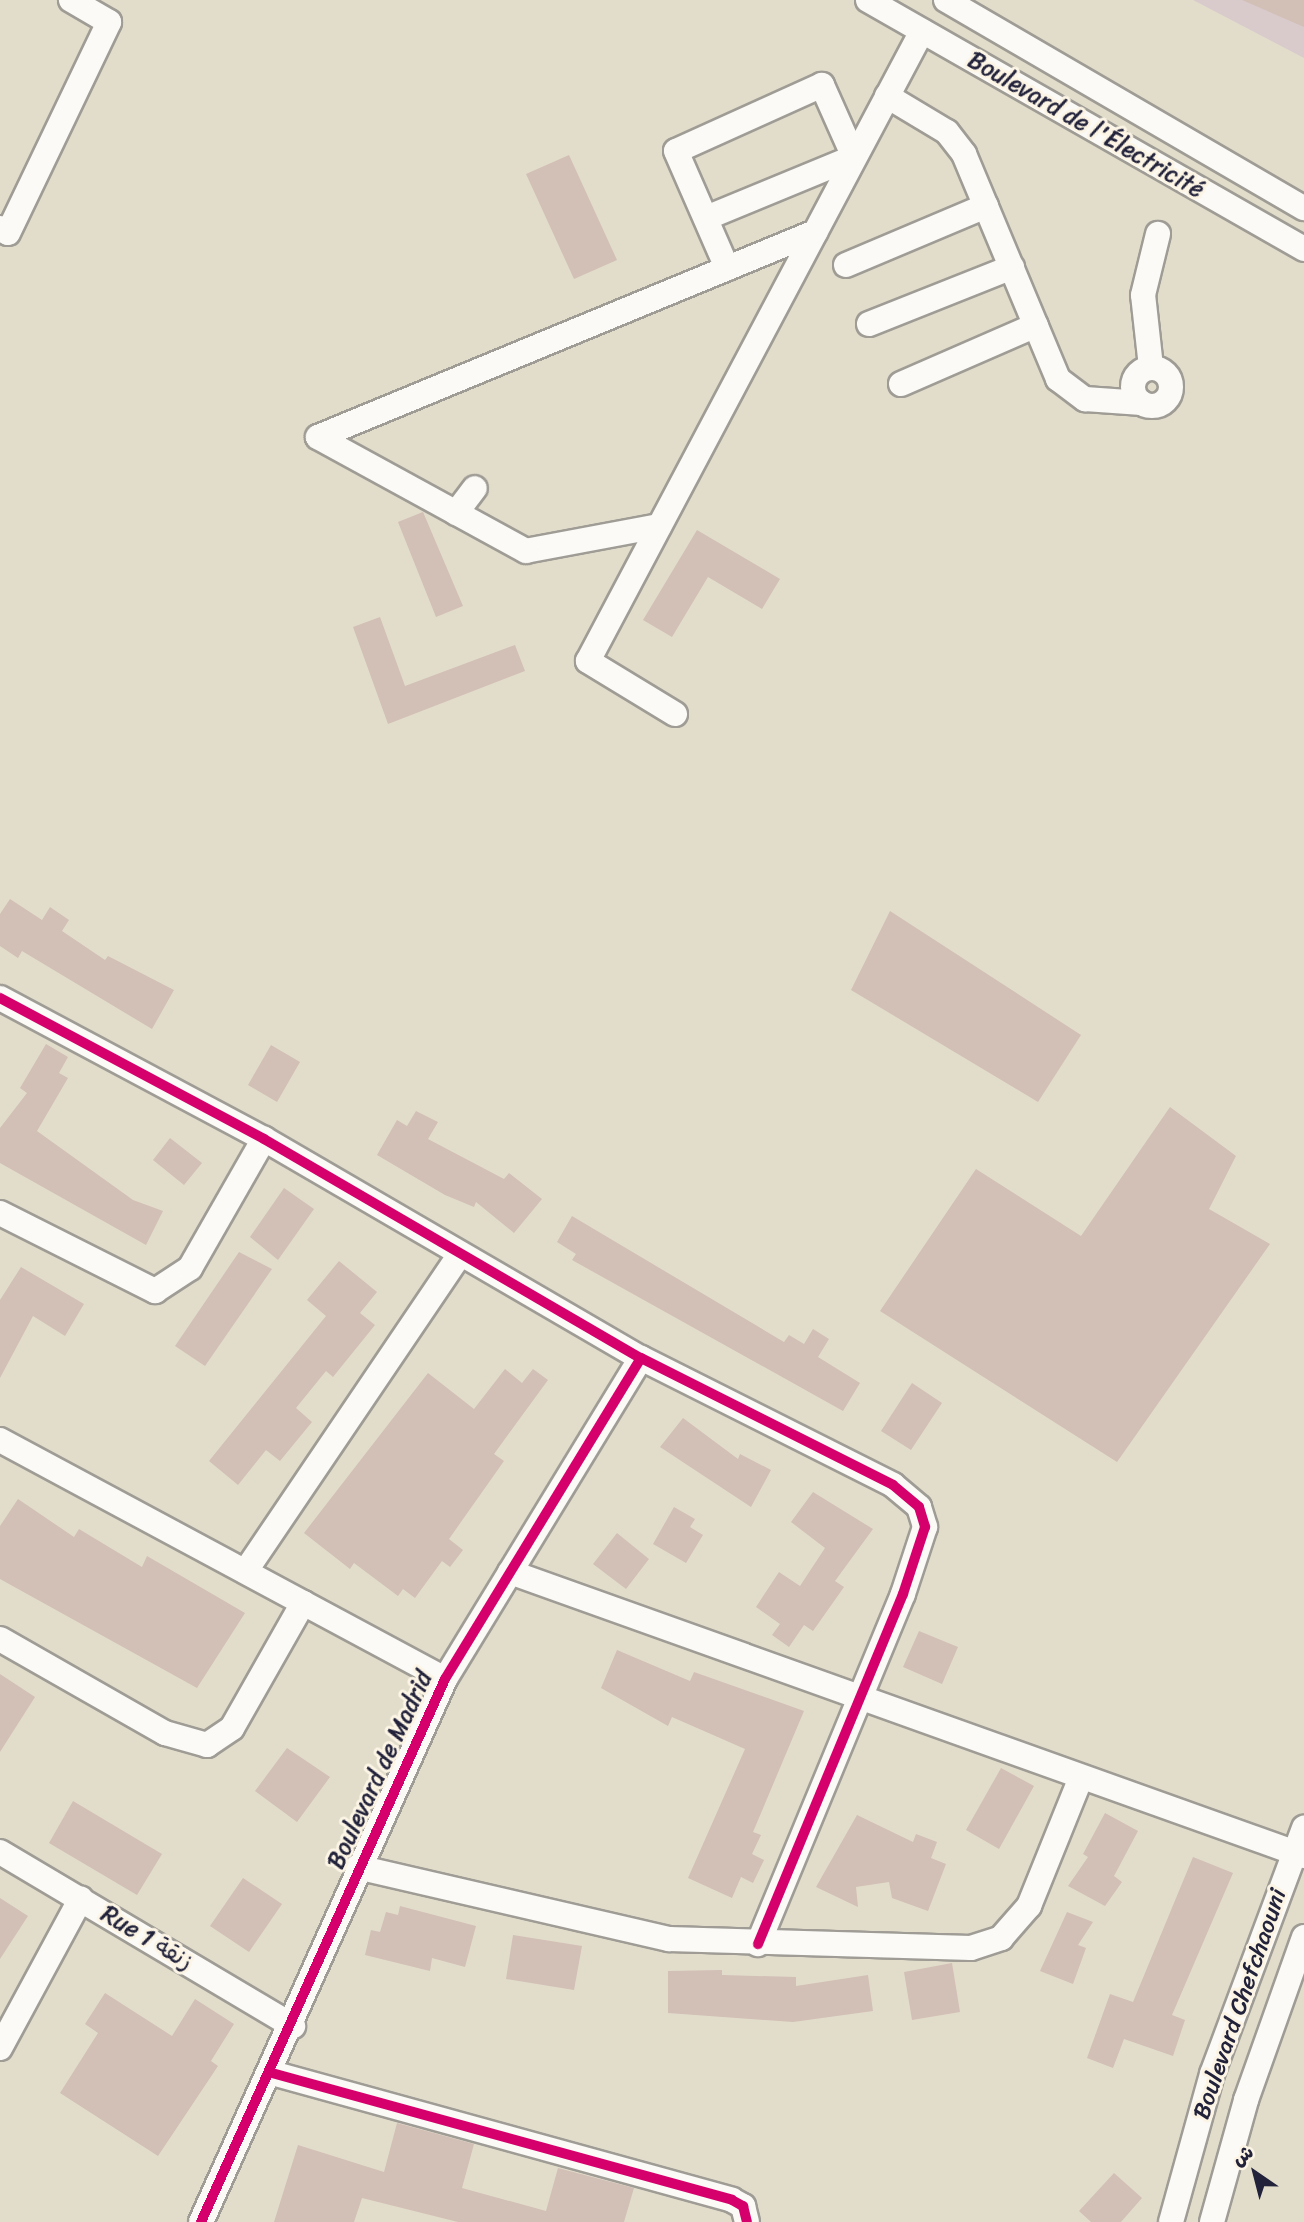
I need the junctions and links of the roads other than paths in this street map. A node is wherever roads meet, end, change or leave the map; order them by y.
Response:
1 (71, 0) edge
2 (868, 0) edge
3 (946, 0) edge
4 (922, 31) junction
5 (887, 96) junction
6 (854, 157) junction
7 (986, 206) junction
8 (1304, 208) edge
9 (706, 218) junction
10 (0, 228) edge
11 (815, 232) junction
12 (1158, 234) dead end
13 (1304, 249) edge
14 (846, 265) dead end
15 (1012, 267) junction
16 (727, 268) junction
17 (869, 324) dead end
18 (1036, 325) junction
19 (901, 384) dead end
20 (475, 488) dead end
21 (456, 513) junction
22 (659, 526) junction
23 (675, 714) dead end
24 (0, 998) edge
25 (264, 1139) junction
26 (0, 1213) edge
27 (458, 1256) junction
28 (641, 1358) junction
29 (0, 1440) edge
30 (247, 1569) junction
31 (510, 1572) junction
32 (303, 1603) junction
33 (0, 1639) edge
34 (444, 1679) junction
35 (862, 1698) junction
36 (1080, 1780) junction
37 (1304, 1828) edge
38 (0, 1852) edge
39 (1298, 1855) edge
40 (356, 1867) junction
41 (81, 1898) junction
42 (1304, 1937) edge
43 (758, 1944) junction
44 (293, 2026) junction
45 (0, 2048) edge
46 (272, 2073) junction
47 (201, 2222) edge
48 (747, 2222) edge
49 (1171, 2222) edge
50 (1212, 2222) edge

1 - 10 street
2 - 4 street, Boulevard de l'Électricité
3 - 8 street, Boulevard de l'Électricité
4 - 5 street
4 - 13 street, Boulevard de l'Électricité
5 - 6 street
5 - 7 street
6 - 9 street
6 - 9 street
6 - 11 street
7 - 14 street
7 - 15 street
9 - 16 street
11 - 16 street
11 - 22 street
12 - 18 street
15 - 17 street
15 - 18 street
16 - 21 street
18 - 19 street
20 - 21 street
21 - 22 street
22 - 23 street
24 - 25 street
25 - 26 street
25 - 27 street
27 - 28 street
27 - 30 street
28 - 31 street, Boulevard de Madrid
28 - 35 street
29 - 30 street
30 - 32 street
31 - 34 street, Boulevard de Madrid
31 - 35 street
32 - 33 street
32 - 34 street
34 - 40 street, Boulevard de Madrid
35 - 36 street
35 - 43 street
36 - 39 street
36 - 43 street
37 - 39 street, Boulevard Chefchaouni
38 - 41 street, Rue 1 زنقة
39 - 49 street, Boulevard Chefchaouni
40 - 43 street
40 - 44 street, Boulevard de Madrid
41 - 44 street, Rue 1 زنقة
41 - 45 street
42 - 50 street, Boulevard Chefchaouni
44 - 46 street, Boulevard de Madrid
46 - 47 street, Boulevard de Madrid
46 - 48 street

